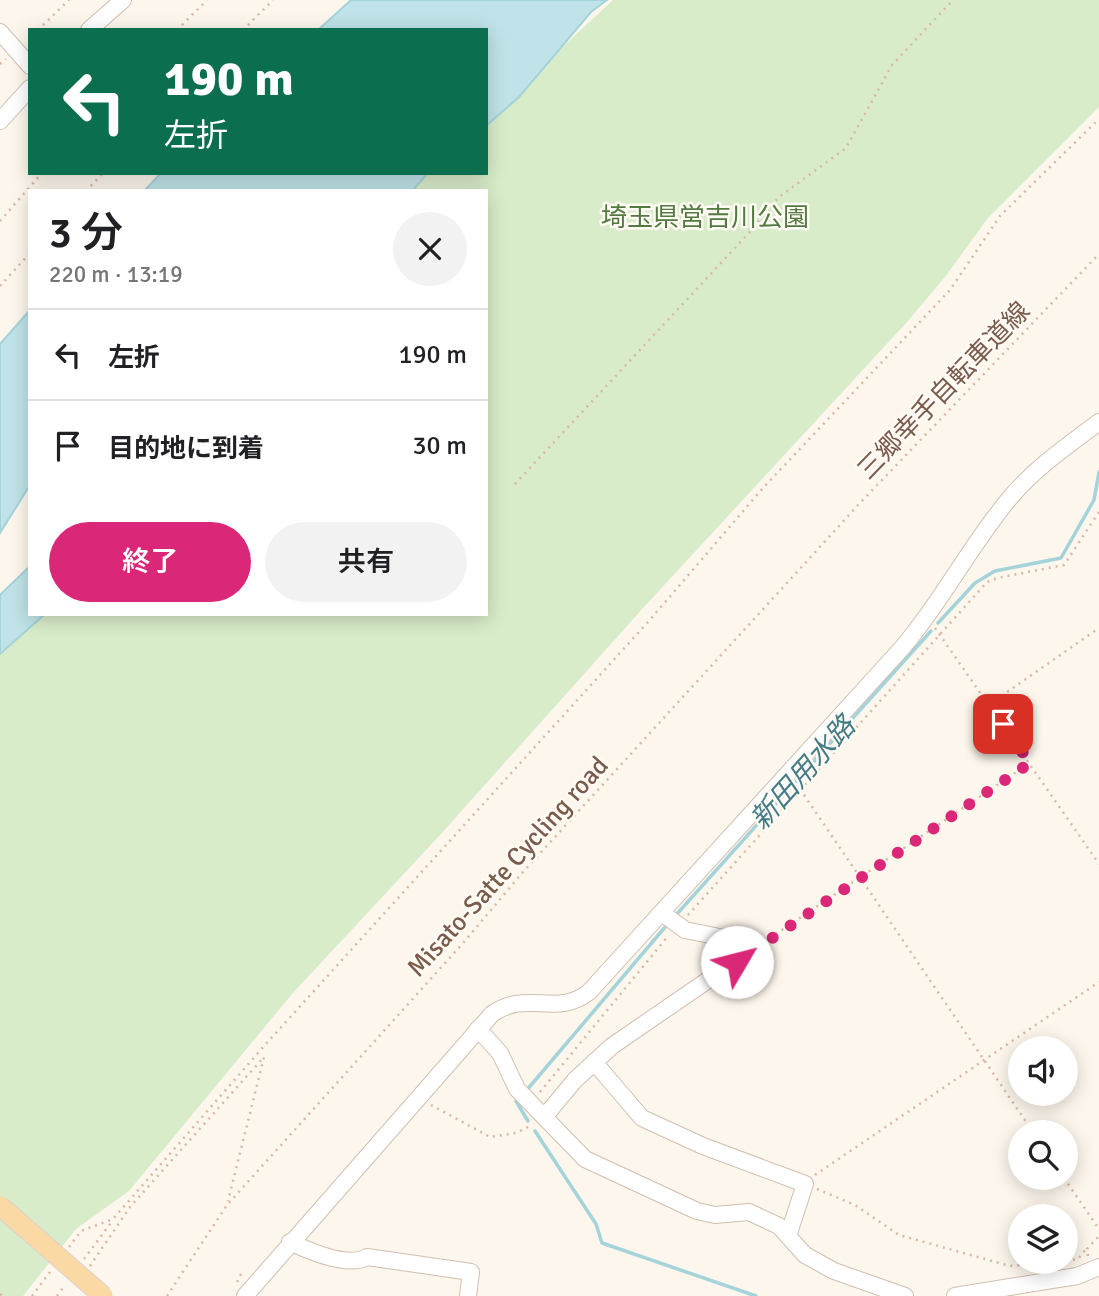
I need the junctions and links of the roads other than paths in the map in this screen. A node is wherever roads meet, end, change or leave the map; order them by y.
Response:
1 (123, 0) edge
2 (91, 28) edge
3 (0, 32) edge
4 (28, 64) edge
5 (28, 90) edge
6 (0, 121) edge
7 (1099, 422) edge
8 (662, 913) junction
9 (478, 1029) junction
10 (594, 1062) junction
11 (545, 1116) junction
12 (0, 1206) edge
13 (788, 1236) junction
14 (290, 1242) junction
15 (1099, 1266) edge
16 (103, 1296) edge
17 (245, 1296) edge
18 (468, 1296) edge
19 (905, 1296) edge
20 (955, 1296) edge

1 - 2 street
3 - 4 street
5 - 6 street
7 - 8 street
8 - 9 street
8 - 10 street
9 - 11 street
9 - 14 street
10 - 11 street
10 - 13 street
11 - 13 street
12 - 16 main road, bridge
13 - 19 street
14 - 17 street
14 - 18 street
15 - 20 street

